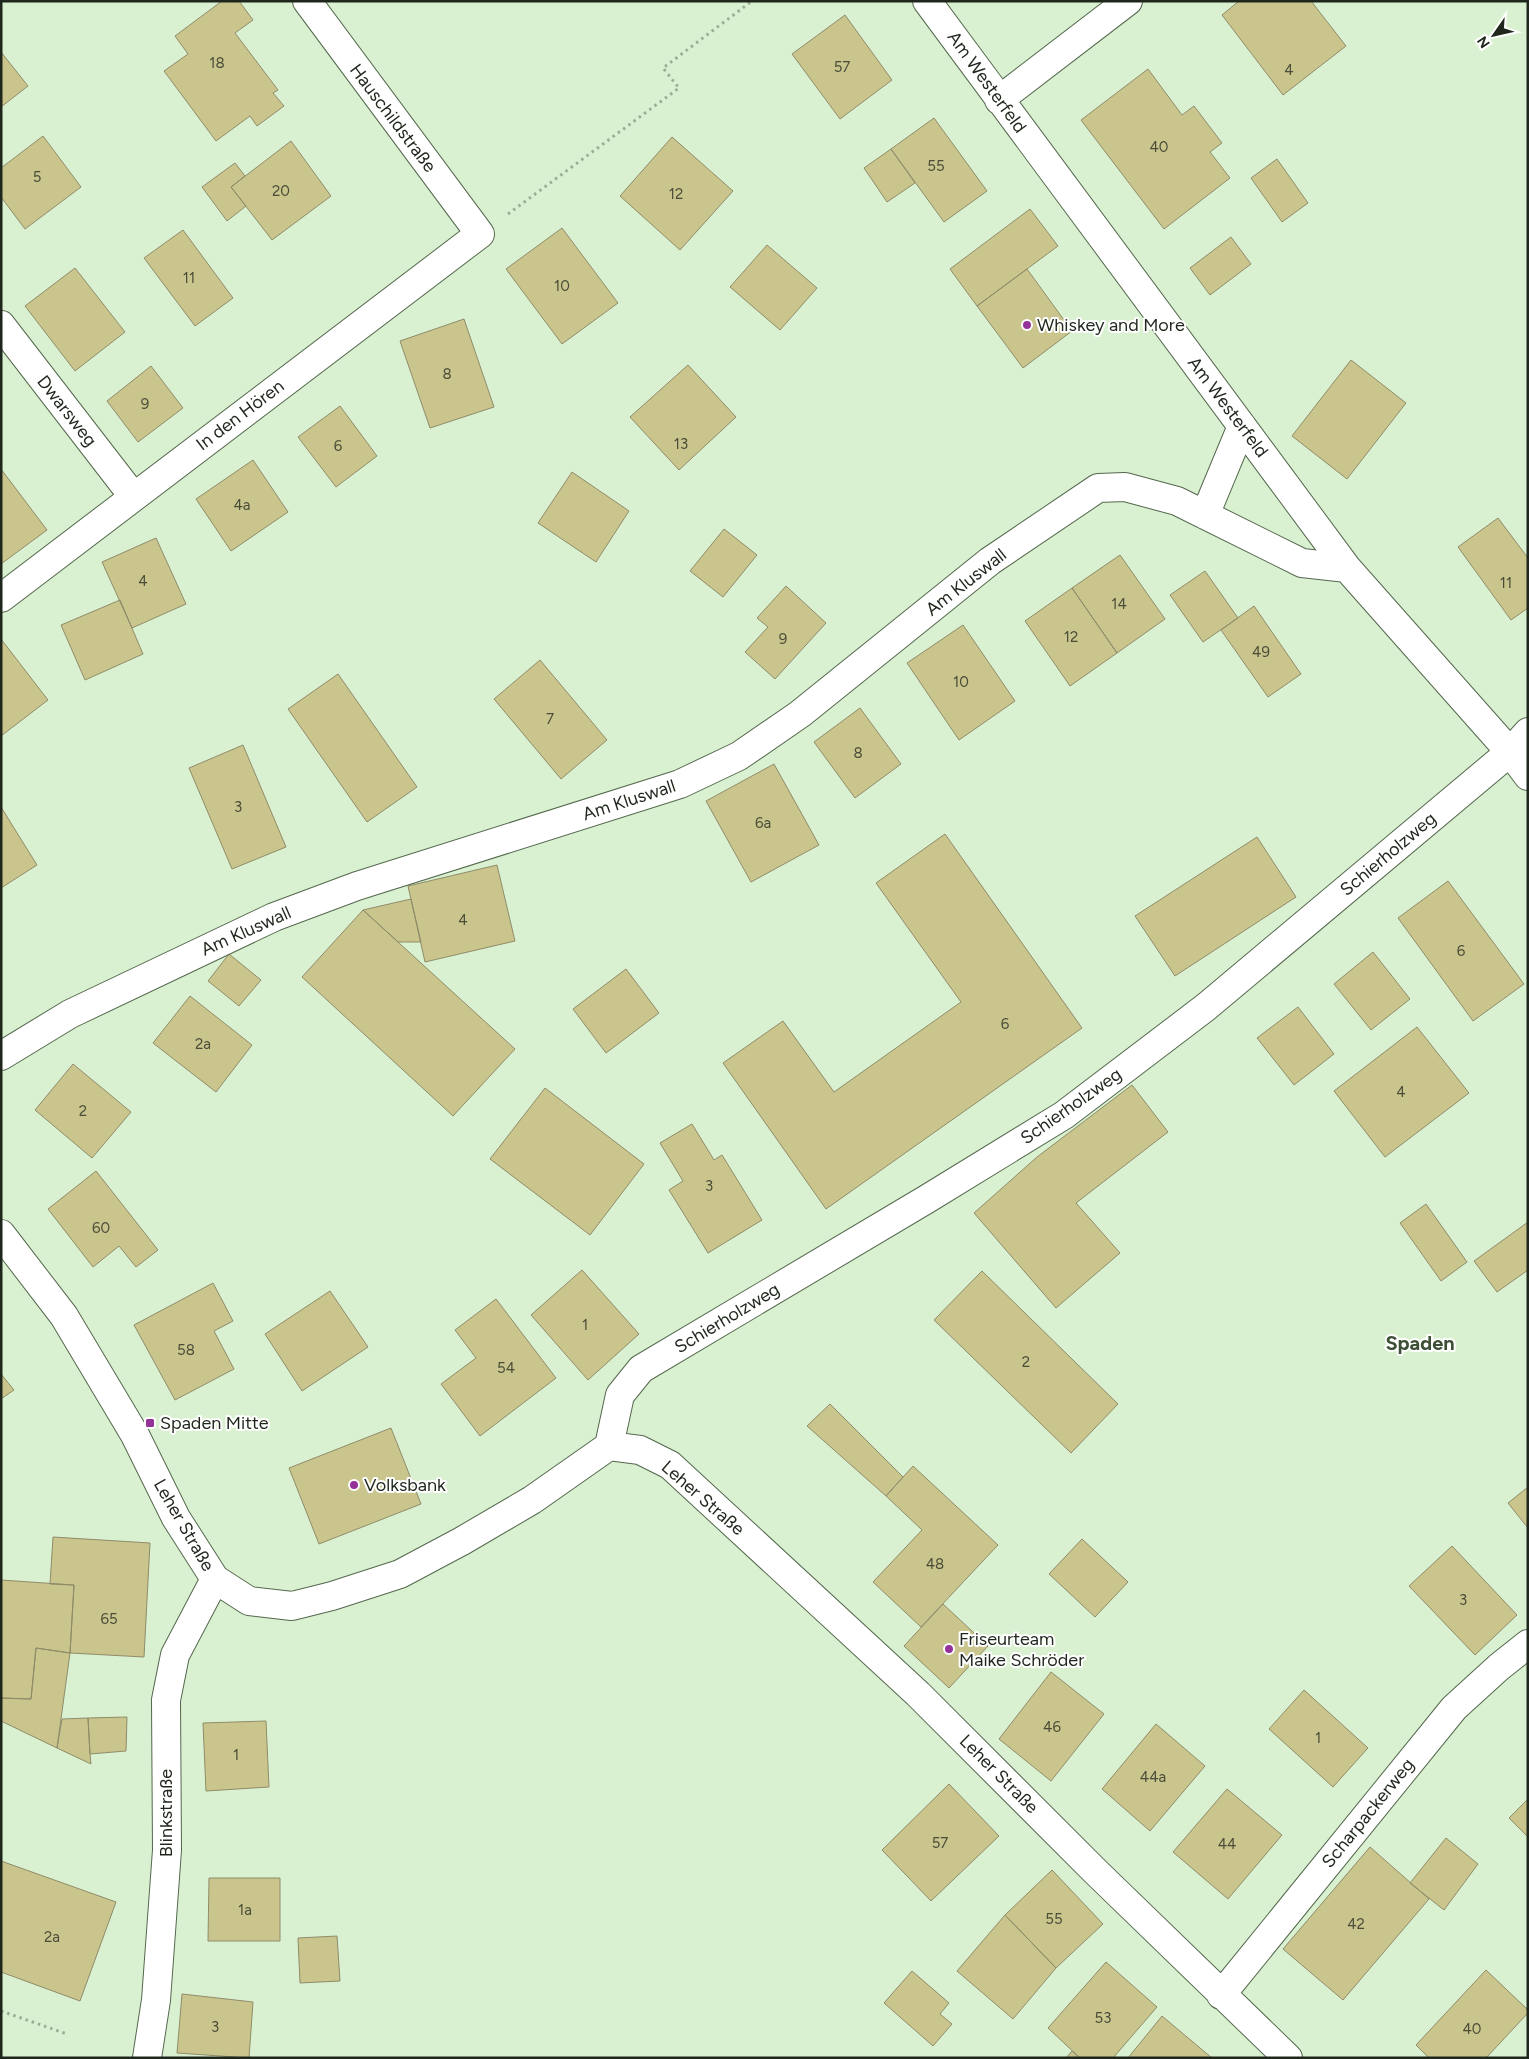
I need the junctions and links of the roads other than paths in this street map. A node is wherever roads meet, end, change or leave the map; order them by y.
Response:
1 (306, 1) edge
2 (927, 1) edge
3 (1128, 1) edge
4 (999, 100) junction
5 (480, 234) joint
6 (1, 325) edge
7 (1242, 426) junction
8 (133, 496) junction
9 (1205, 515) junction
10 (1347, 568) junction
11 (1, 598) edge
12 (1528, 732) edge
13 (1510, 752) junction
14 (1528, 776) edge
15 (1, 1056) edge
16 (1, 1234) edge
17 (609, 1446) junction
18 (215, 1579) junction
19 (1528, 1644) edge
20 (1221, 1995) junction
21 (147, 2058) edge
22 (1288, 2058) edge

1 - 5 street, Hauschildstraße
2 - 4 street, Am Westerfeld
3 - 4 street
4 - 7 street, Am Westerfeld
5 - 8 street, In den Hören
6 - 8 street, Dwarsweg
7 - 9 street
7 - 10 street, Am Westerfeld
8 - 11 street, In den Hören
9 - 10 street, Am Kluswall
9 - 15 street, Am Kluswall
10 - 13 street, Am Westerfeld
12 - 13 street, Schierholzweg
13 - 14 street, Am Westerfeld
13 - 17 street, Schierholzweg
16 - 18 street, Leher Straße
17 - 18 street, Leher Straße
17 - 20 street, Leher Straße
18 - 21 street, Blinkstraße
19 - 20 street, Scharpackerweg
20 - 22 street, Leher Straße

